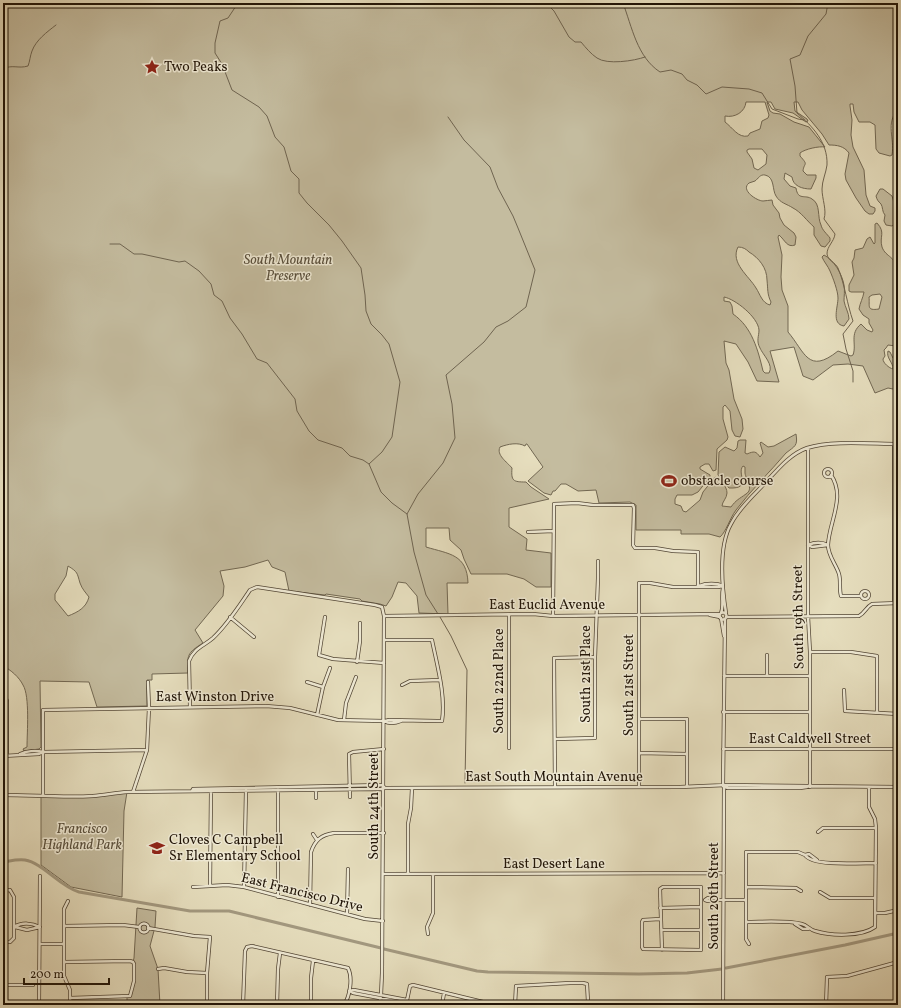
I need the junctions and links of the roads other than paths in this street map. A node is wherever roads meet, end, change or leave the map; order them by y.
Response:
1 (894, 444) junction
2 (898, 444) edge
3 (808, 448) junction
4 (831, 475) dead end
5 (894, 506) junction
6 (898, 506) edge
7 (554, 531) junction
8 (528, 532) dead end
9 (819, 543) junction
10 (808, 545) junction
11 (828, 545) junction
12 (819, 547) junction
13 (598, 561) dead end
14 (698, 586) junction
15 (723, 586) junction
16 (861, 596) dead end
17 (894, 602) junction
18 (898, 602) edge
19 (509, 615) junction
20 (597, 615) junction
21 (639, 615) junction
22 (384, 616) junction
23 (553, 616) junction
24 (720, 616) junction
25 (726, 616) junction
26 (808, 616) junction
27 (230, 617) junction
28 (326, 617) dead end
29 (360, 623) dead end
30 (254, 637) dead end
31 (724, 637) junction
32 (384, 640) junction
33 (810, 652) junction
34 (767, 655) dead end
35 (594, 657) junction
36 (357, 662) junction
37 (384, 663) junction
38 (330, 668) dead end
39 (724, 676) junction
40 (767, 676) junction
41 (810, 676) junction
42 (356, 677) dead end
43 (440, 680) junction
44 (148, 682) dead end
45 (307, 682) dead end
46 (402, 685) dead end
47 (323, 687) junction
48 (844, 690) dead end
49 (3, 692) edge
50 (190, 707) junction
51 (149, 708) junction
52 (723, 712) junction
53 (810, 712) junction
54 (877, 714) junction
55 (898, 714) edge
56 (316, 715) junction
57 (639, 719) junction
58 (344, 720) junction
59 (384, 722) junction
60 (555, 739) junction
61 (509, 748) dead end
62 (384, 749) junction
63 (723, 749) junction
64 (898, 749) edge
65 (147, 750) junction
66 (810, 750) junction
67 (43, 752) junction
68 (639, 753) junction
69 (687, 754) junction
70 (7, 755) junction
71 (3, 756) edge
72 (687, 786) junction
73 (723, 786) junction
74 (554, 787) junction
75 (639, 787) junction
76 (810, 787) junction
77 (869, 787) junction
78 (898, 787) edge
79 (349, 788) junction
80 (384, 788) junction
81 (412, 788) junction
82 (278, 789) junction
83 (316, 789) junction
84 (246, 790) junction
85 (210, 791) junction
86 (133, 792) junction
87 (3, 795) edge
88 (43, 796) junction
89 (350, 797) dead end
90 (316, 798) dead end
91 (876, 828) junction
92 (818, 832) dead end
93 (384, 833) junction
94 (313, 834) dead end
95 (317, 840) junction
96 (876, 863) junction
97 (348, 869) dead end
98 (724, 873) junction
99 (383, 874) junction
100 (408, 874) junction
101 (433, 874) junction
102 (40, 876) dead end
103 (210, 886) junction
104 (193, 887) dead end
105 (746, 887) junction
106 (244, 888) junction
107 (3, 891) edge
108 (801, 891) dead end
109 (820, 892) dead end
110 (278, 897) junction
111 (875, 898) junction
112 (703, 900) junction
113 (724, 900) junction
114 (746, 900) junction
115 (68, 901) dead end
116 (310, 905) junction
117 (660, 908) junction
118 (701, 908) junction
119 (898, 910) edge
120 (876, 913) junction
121 (347, 914) junction
122 (660, 919) junction
123 (383, 921) junction
124 (746, 922) junction
125 (27, 924) junction
126 (64, 926) junction
127 (14, 927) junction
128 (40, 927) junction
129 (140, 927) junction
130 (148, 928) junction
131 (27, 930) junction
132 (662, 930) junction
133 (701, 930) junction
134 (428, 934) dead end
135 (3, 942) edge
136 (40, 944) junction
137 (64, 944) junction
138 (749, 944) dead end
139 (662, 950) junction
140 (280, 953) junction
141 (313, 961) junction
142 (64, 962) junction
143 (898, 962) edge
144 (158, 969) dead end
145 (207, 973) junction
146 (3, 985) edge
147 (33, 985) dead end
148 (349, 991) junction
149 (444, 993) junction
150 (381, 997) junction
151 (70, 998) junction
152 (706, 1002) dead end
153 (406, 1003) edge
154 (484, 1004) edge
155 (39, 1005) edge
156 (70, 1005) edge
157 (207, 1005) edge
158 (243, 1005) edge
159 (278, 1005) edge
160 (311, 1005) edge
161 (344, 1005) edge
162 (379, 1005) edge
163 (442, 1005) edge
164 (515, 1005) edge
165 (637, 1005) edge
166 (649, 1005) edge
167 (723, 1005) edge
168 (826, 1005) edge

1 - 2 street, South 20th Street
1 - 3 street, South 20th Street
1 - 5 street
3 - 10 street, South 19th Street
3 - 15 street, South 20th Street
4 - 11 street
5 - 6 street
5 - 17 street
7 - 8 street
7 - 14 street
7 - 23 street
9 - 10 street
9 - 11 street
9 - 12 street
10 - 12 street
10 - 26 street, South 19th Street
11 - 12 street
11 - 16 street
13 - 20 street, South 21st Place
14 - 15 street
14 - 21 street, South 21st Street
15 - 24 street, South 20th Street
15 - 25 street, South 20th Street
17 - 18 street
17 - 26 street
19 - 22 street, East Euclid Avenue
19 - 23 street, East Euclid Avenue
19 - 61 street, South 22nd Place
20 - 21 street, East Euclid Avenue
20 - 23 street, East Euclid Avenue
20 - 35 street, South 21st Place
21 - 24 street, East Euclid Avenue
21 - 57 street, South 21st Street
22 - 27 street, South 24th Street
22 - 32 street, South 24th Street
24 - 25 street
24 - 25 street
24 - 31 street, South 20th Street
25 - 26 street
25 - 31 street, South 20th Street
26 - 33 street, South 19th Street
27 - 30 street
27 - 50 street
28 - 36 street
29 - 36 street
31 - 39 street, South 20th Street
32 - 37 street, South 24th Street
32 - 43 street
33 - 41 street, South 19th Street
33 - 54 street
34 - 40 street
35 - 60 street, South 21st Place
35 - 60 street
36 - 37 street
37 - 59 street, South 24th Street
38 - 47 street
39 - 40 street
39 - 52 street, South 20th Street
40 - 41 street
41 - 53 street, South 19th Street
42 - 58 street
43 - 46 street
43 - 59 street, East Winston Drive
44 - 51 street
45 - 47 street
47 - 56 street
48 - 54 street
49 - 70 street
50 - 51 street, East Winston Drive
50 - 56 street, East Winston Drive
51 - 65 street
51 - 67 street, East Winston Drive
52 - 53 street
52 - 63 street, South 20th Street
53 - 66 street, South 19th Street
54 - 55 street
56 - 58 street, East Winston Drive
57 - 68 street, South 21st Street
57 - 69 street
58 - 59 street, East Winston Drive
59 - 62 street, South 24th Street
60 - 74 street
62 - 79 street
62 - 80 street, South 24th Street
63 - 66 street, East Caldwell Street
63 - 73 street, South 20th Street
64 - 66 street, East Caldwell Street
65 - 67 street
65 - 86 street
66 - 76 street, South 19th Street
67 - 70 street
67 - 88 street
68 - 69 street
68 - 75 street, South 21st Street
69 - 72 street
70 - 71 street
72 - 73 street, East South Mountain Avenue
72 - 75 street, East South Mountain Avenue
73 - 76 street, East South Mountain Avenue
73 - 98 street, South 20th Street
74 - 75 street, East South Mountain Avenue
74 - 81 street, East South Mountain Avenue
76 - 77 street, East South Mountain Avenue
77 - 78 street, East South Mountain Avenue
77 - 91 street
79 - 80 street, East South Mountain Avenue
79 - 83 street, East South Mountain Avenue
79 - 89 street
80 - 81 street, East South Mountain Avenue
80 - 93 street, South 24th Street
81 - 100 street
82 - 83 street, East South Mountain Avenue
82 - 84 street, East South Mountain Avenue
82 - 110 street
83 - 90 street
84 - 85 street, East South Mountain Avenue
84 - 106 street
85 - 86 street, East South Mountain Avenue
85 - 103 street
86 - 88 street, East South Mountain Avenue
87 - 88 street, East South Mountain Avenue
91 - 92 street
91 - 96 street
93 - 95 street
93 - 99 street, South 24th Street
94 - 95 street
95 - 116 street
96 - 105 street
96 - 111 street
97 - 121 street
98 - 101 street, East Desert Lane
98 - 113 street, South 20th Street
99 - 100 street, East Desert Lane
99 - 123 street, South 24th Street
100 - 101 street, East Desert Lane
101 - 134 street
102 - 128 street
103 - 104 street, East Francisco Drive
103 - 106 street, East Francisco Drive
105 - 108 street
105 - 114 street
106 - 110 street, East Francisco Drive
107 - 127 street
109 - 111 street
110 - 116 street, East Francisco Drive
111 - 120 street
112 - 113 street
112 - 117 street
112 - 118 street
113 - 114 street
113 - 167 street, South 20th Street
114 - 124 street
115 - 126 street
116 - 121 street, East Francisco Drive
117 - 118 street
117 - 122 street
118 - 133 street
119 - 120 street
120 - 124 street
121 - 123 street, East Francisco Drive
122 - 132 street
122 - 139 street
123 - 150 street, South 24th Street
124 - 138 street
125 - 127 street
125 - 128 street
125 - 131 street
126 - 129 street
126 - 137 street
127 - 131 street
127 - 135 street
128 - 131 street
128 - 136 street
129 - 130 street
129 - 130 street
130 - 145 street
132 - 133 street
132 - 139 street
133 - 139 street
136 - 137 street
136 - 155 street
137 - 142 street
140 - 141 street
140 - 158 street
140 - 159 street
141 - 148 street
141 - 160 street
142 - 151 street
142 - 151 street
143 - 168 street
144 - 145 street
145 - 157 street
146 - 147 street
148 - 150 street
148 - 161 street
149 - 153 street
149 - 154 street
149 - 163 street
150 - 153 street
150 - 162 street, South 24th Street
151 - 156 street
152 - 166 street
164 - 165 street

